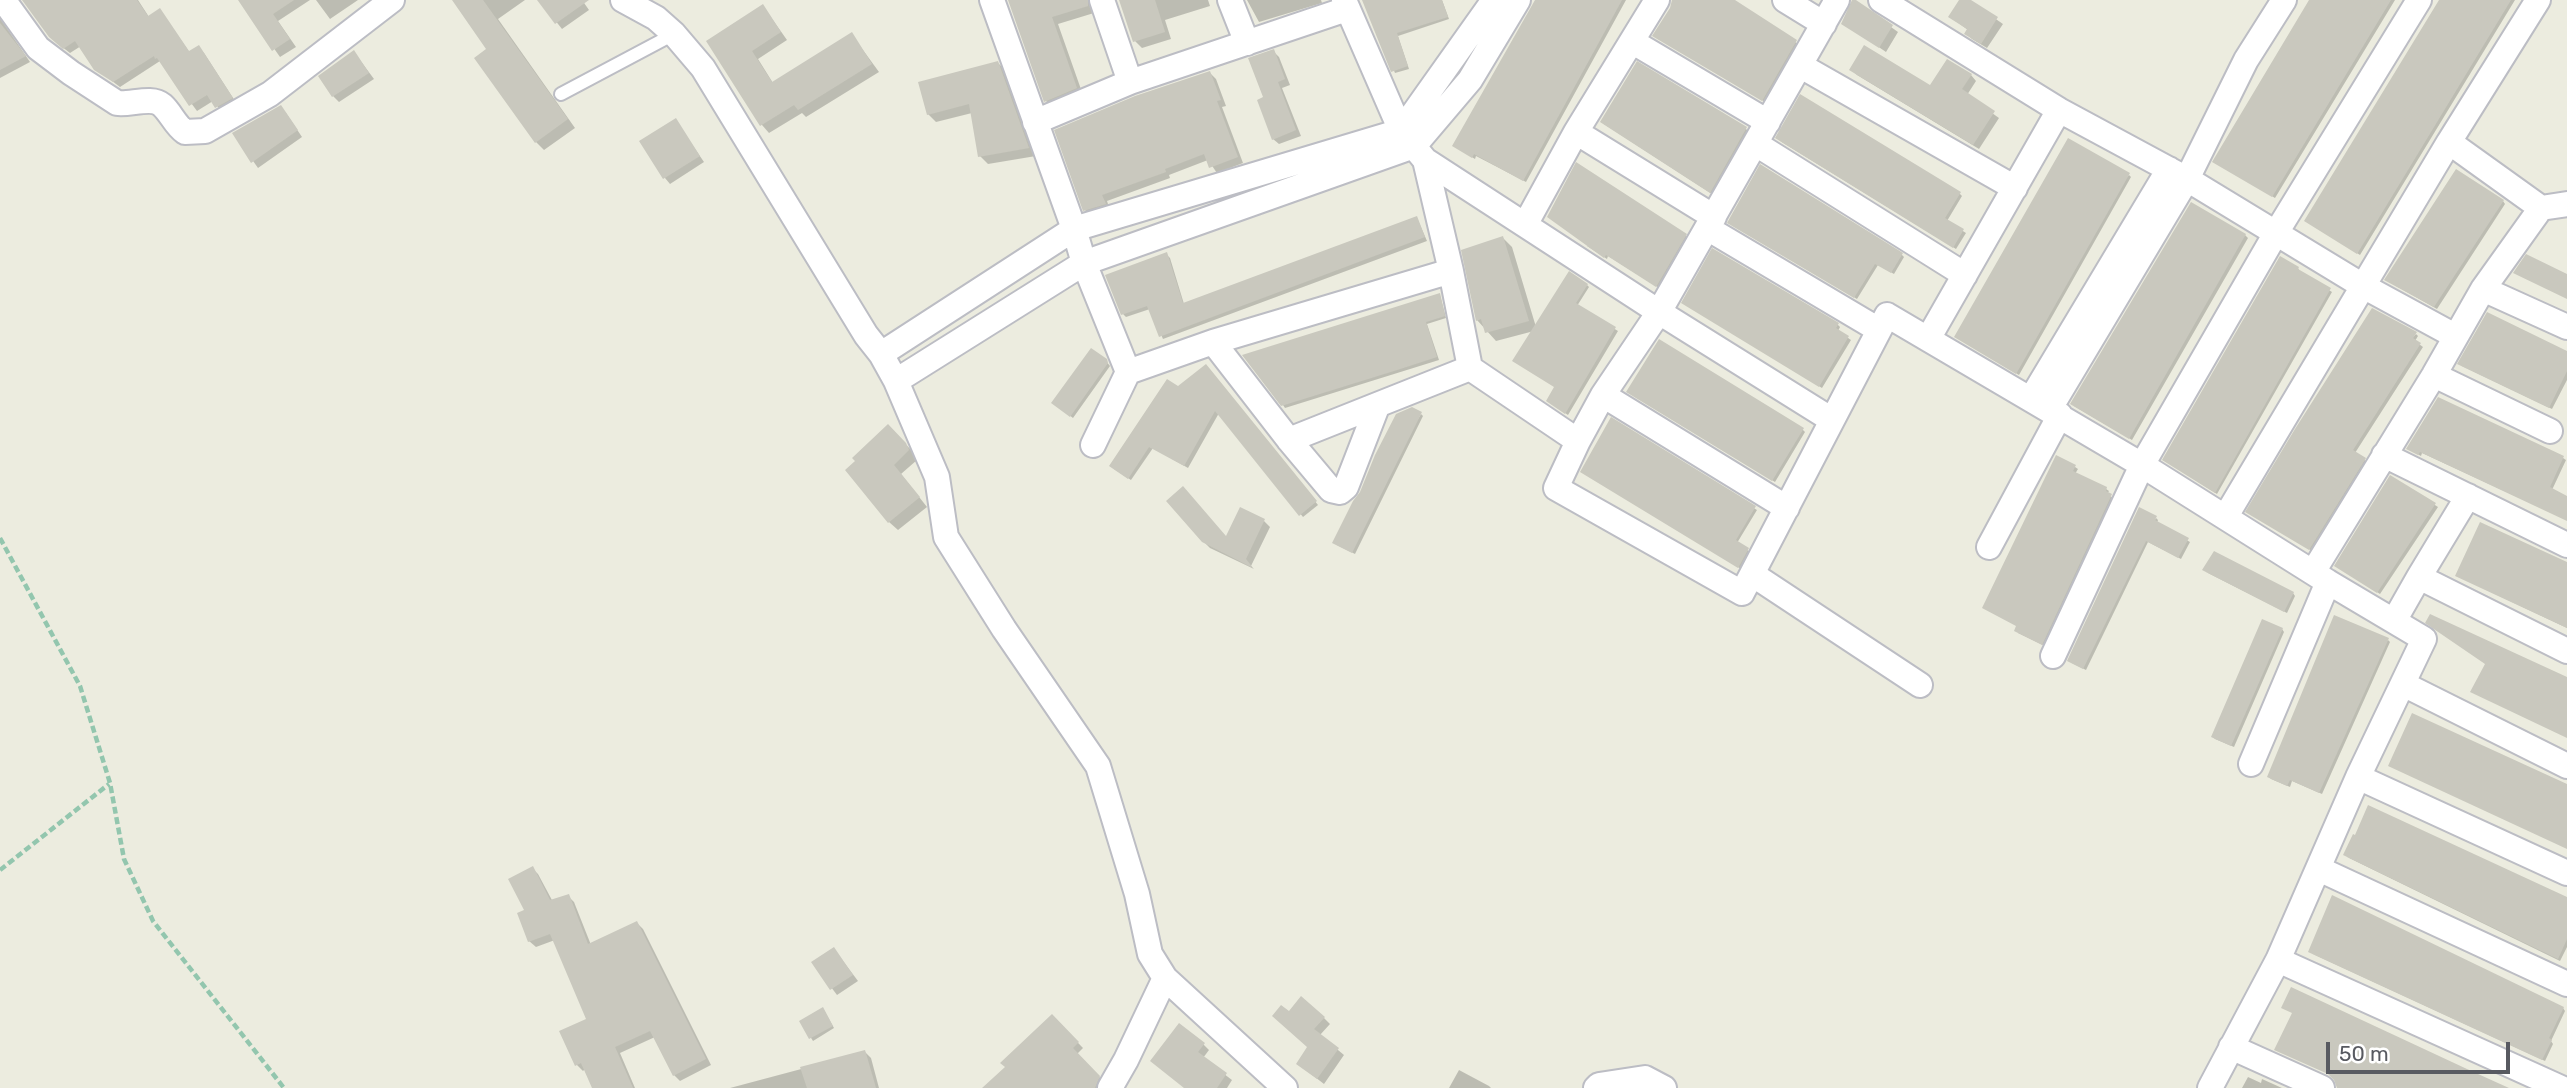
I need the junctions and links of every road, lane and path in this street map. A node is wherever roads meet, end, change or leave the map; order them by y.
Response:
1 (5, 0) edge
2 (392, 0) edge
3 (623, 0) edge
4 (992, 0) edge
5 (1102, 0) edge
6 (1230, 0) edge
7 (1494, 0) edge
8 (1518, 0) edge
9 (1657, 0) edge
10 (1785, 0) edge
11 (1836, 0) edge
12 (1881, 0) edge
13 (2284, 0) edge
14 (2419, 0) edge
15 (2538, 0) edge
16 (1346, 5) edge
17 (1478, 11) edge
18 (1824, 24) junction
19 (674, 34) junction
20 (1633, 42) junction
21 (1247, 43) junction
22 (1801, 66) junction
23 (1130, 82) junction
24 (561, 94) dead end
25 (2059, 110) junction
26 (1034, 122) junction
27 (1768, 122) junction
28 (1576, 132) junction
29 (2449, 142) junction
30 (1756, 144) junction
31 (1413, 146) junction
32 (2178, 174) junction
33 (2015, 188) junction
34 (2567, 204) edge
35 (2541, 208) junction
36 (1711, 222) junction
37 (1525, 225) junction
38 (1074, 229) junction
39 (2276, 233) junction
40 (1084, 263) junction
41 (1451, 271) junction
42 (1965, 275) junction
43 (2364, 286) junction
44 (2483, 289) junction
45 (1659, 312) junction
46 (2567, 327) edge
47 (1879, 330) junction
48 (2455, 337) junction
49 (1928, 339) junction
50 (1213, 342) junction
51 (881, 354) junction
52 (1470, 368) junction
53 (1128, 372) junction
54 (2434, 375) junction
55 (896, 381) junction
56 (1603, 395) junction
57 (1377, 407) junction
58 (2046, 408) junction
59 (1832, 420) junction
60 (2550, 431) dead end
61 (1289, 440) junction
62 (1578, 440) junction
63 (1093, 446) dead end
64 (2384, 455) junction
65 (2142, 465) junction
66 (2468, 496) junction
67 (1787, 508) junction
68 (2226, 516) junction
69 (0, 538) edge
70 (2567, 545) edge
71 (1989, 547) dead end
72 (1752, 574) junction
73 (2320, 577) junction
74 (2419, 577) junction
75 (2394, 621) junction
76 (2567, 651) edge
77 (2053, 656) dead end
78 (2403, 684) junction
79 (1920, 685) dead end
80 (2252, 764) dead end
81 (2567, 765) edge
82 (2358, 777) junction
83 (110, 783) junction
84 (2319, 869) junction
85 (0, 870) edge
86 (2567, 873) edge
87 (2278, 960) junction
88 (1165, 978) junction
89 (2567, 984) edge
90 (2231, 1046) junction
91 (2567, 1081) edge
92 (284, 1088) edge
93 (1110, 1088) edge
94 (1285, 1088) edge
95 (1596, 1088) edge
96 (1664, 1088) edge
97 (2210, 1088) edge
98 (2322, 1088) edge
99 (2563, 1088) edge

1 - 2 street
3 - 19 street
4 - 26 street
5 - 23 street
6 - 21 street
7 - 17 street
8 - 31 street
9 - 20 street
10 - 18 street
11 - 18 street
12 - 25 street
13 - 32 street
14 - 39 street
15 - 29 street
16 - 21 street
16 - 31 street
17 - 31 street
18 - 22 street
19 - 24 lane
19 - 51 street
20 - 27 street
20 - 28 street
21 - 23 street
22 - 27 street
22 - 33 street
23 - 26 street
25 - 32 street
25 - 33 street
26 - 38 street
27 - 30 street
28 - 36 street
28 - 37 street
29 - 35 street
29 - 43 street
30 - 36 street
30 - 42 street
31 - 37 street
31 - 38 street
31 - 40 street
31 - 41 street
32 - 39 street
32 - 58 street
33 - 42 street
34 - 35 street
35 - 44 street
36 - 45 street
36 - 47 street
37 - 45 street
38 - 40 street
38 - 51 street
39 - 43 street
39 - 65 street
40 - 53 street
40 - 55 street
41 - 50 street
41 - 52 street
42 - 49 street
43 - 48 street
43 - 68 street
44 - 46 street
44 - 48 street
45 - 56 street
45 - 59 street
47 - 49 street
47 - 59 street
48 - 54 street
49 - 58 street
50 - 53 street
50 - 61 street
51 - 55 street
52 - 57 street
52 - 62 street
53 - 63 street
54 - 60 street
54 - 64 street
55 - 88 street
56 - 62 street
56 - 67 street
57 - 61 street
57 - 61 street
58 - 65 street
58 - 71 street
59 - 67 street
62 - 72 street
64 - 66 street
64 - 73 street
65 - 68 street
65 - 77 street
66 - 70 street
66 - 74 street
67 - 72 street
68 - 73 street
69 - 83 path
72 - 79 street
73 - 75 street
73 - 80 street
74 - 75 street
74 - 76 street
75 - 78 street
78 - 81 street
78 - 82 street
82 - 84 street
82 - 86 street
83 - 85 path
83 - 92 path
84 - 87 street
84 - 89 street
87 - 90 street
87 - 99 street
88 - 93 street
88 - 94 street
90 - 97 street
90 - 98 street
91 - 99 street
95 - 96 street

